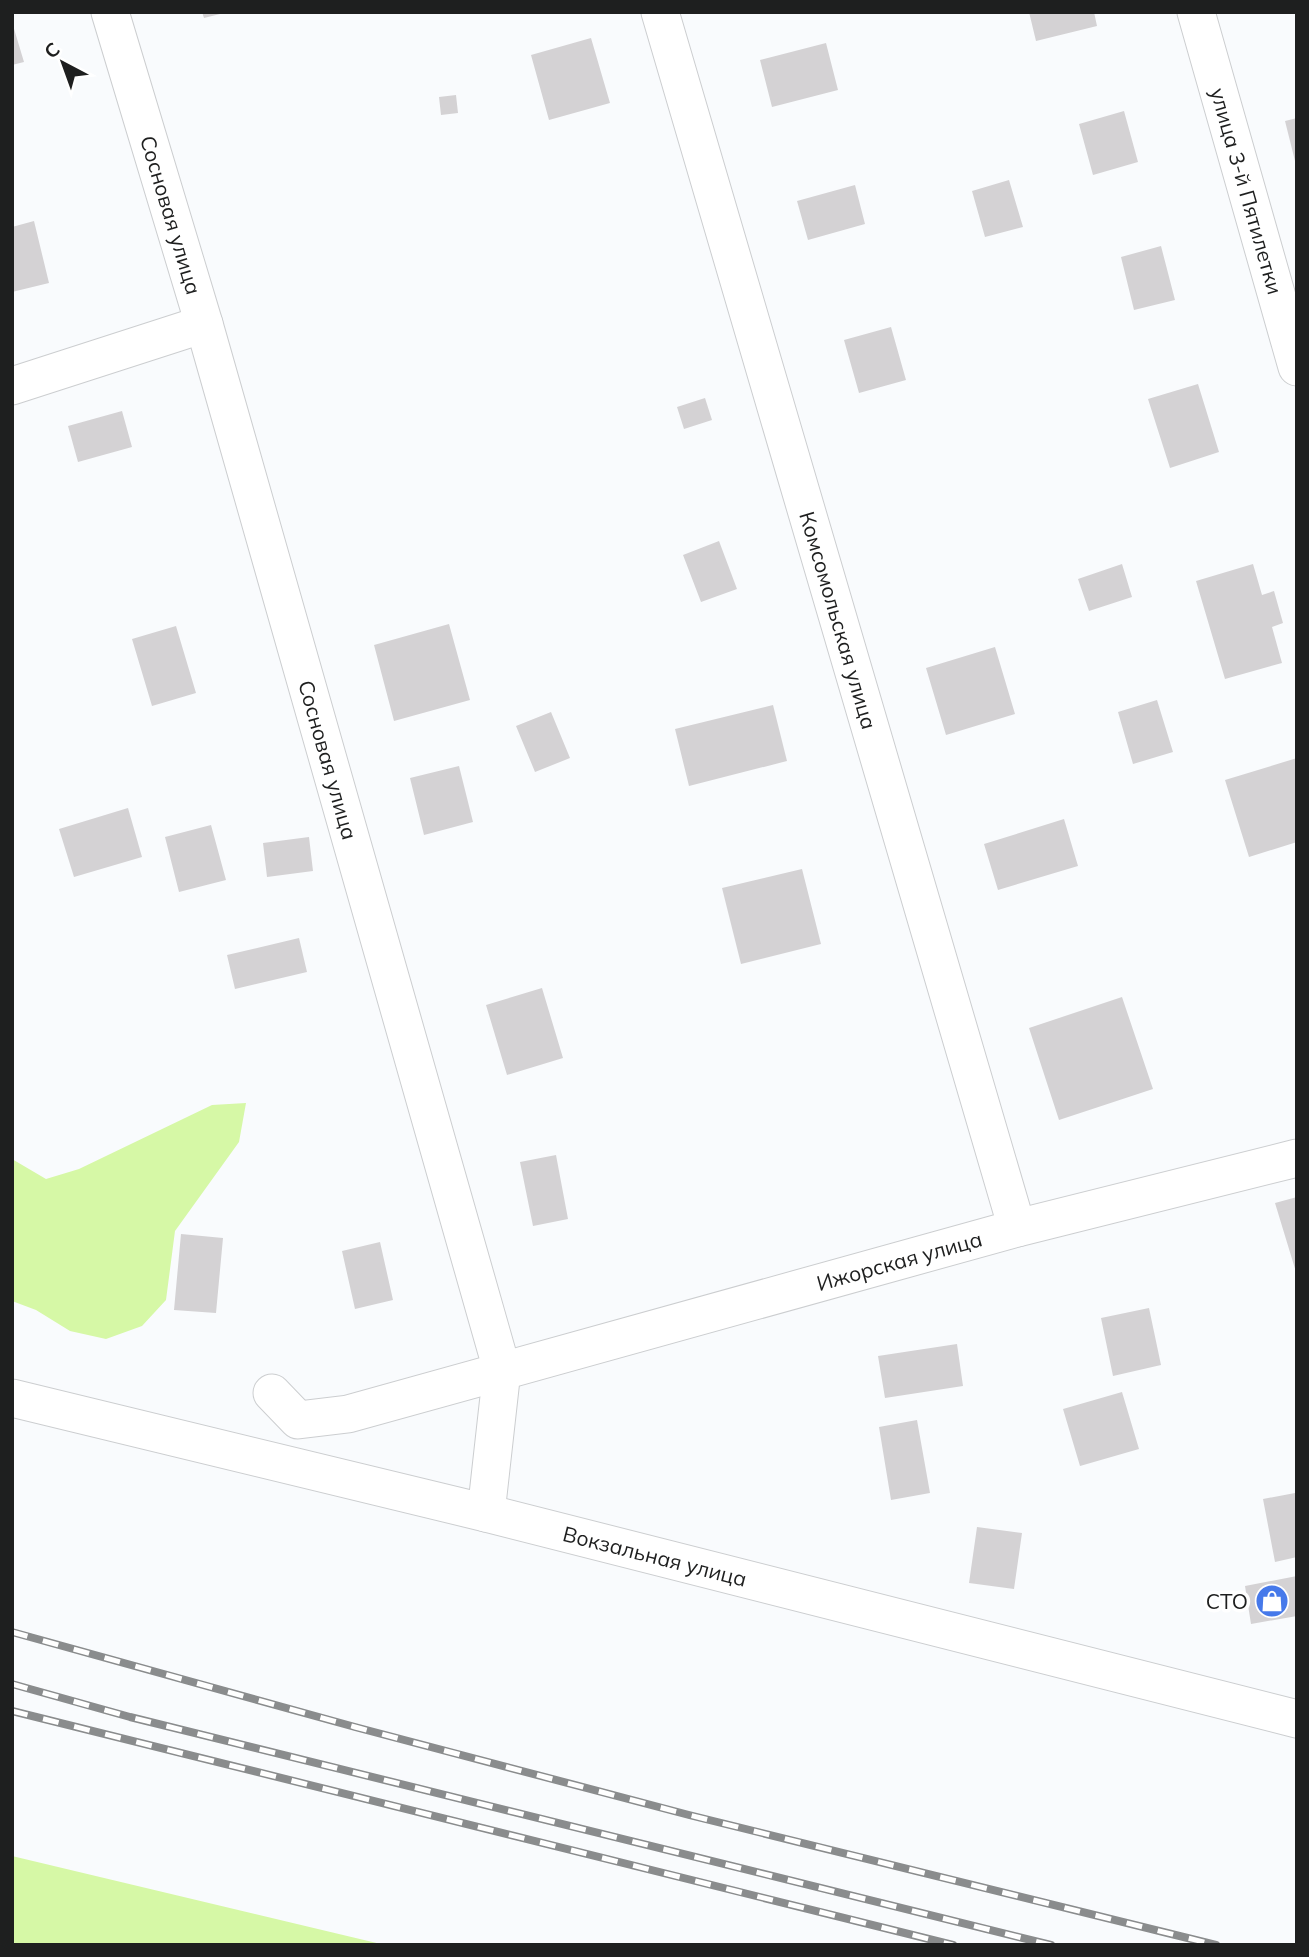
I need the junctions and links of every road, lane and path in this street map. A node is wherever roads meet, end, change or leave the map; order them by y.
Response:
1 (110, 12) edge
2 (660, 12) edge
3 (1196, 12) edge
4 (204, 324) junction
5 (1297, 367) edge
6 (12, 386) edge
7 (1297, 1158) edge
8 (1017, 1228) junction
9 (502, 1370) junction
10 (272, 1393) dead end
11 (15, 1398) edge
12 (486, 1513) junction
13 (1297, 1719) edge

1 - 4 street, Сосновая улица
2 - 8 street, Комсомольская улица
3 - 5 street, улица 3-й Пятилетки
4 - 6 street
4 - 9 street, Сосновая улица
7 - 8 street, Ижорская улица
8 - 9 street, Ижорская улица
9 - 10 street, Ижорская улица
9 - 12 street, Сосновая улица
11 - 12 street, Вокзальная улица
12 - 13 street, Вокзальная улица

